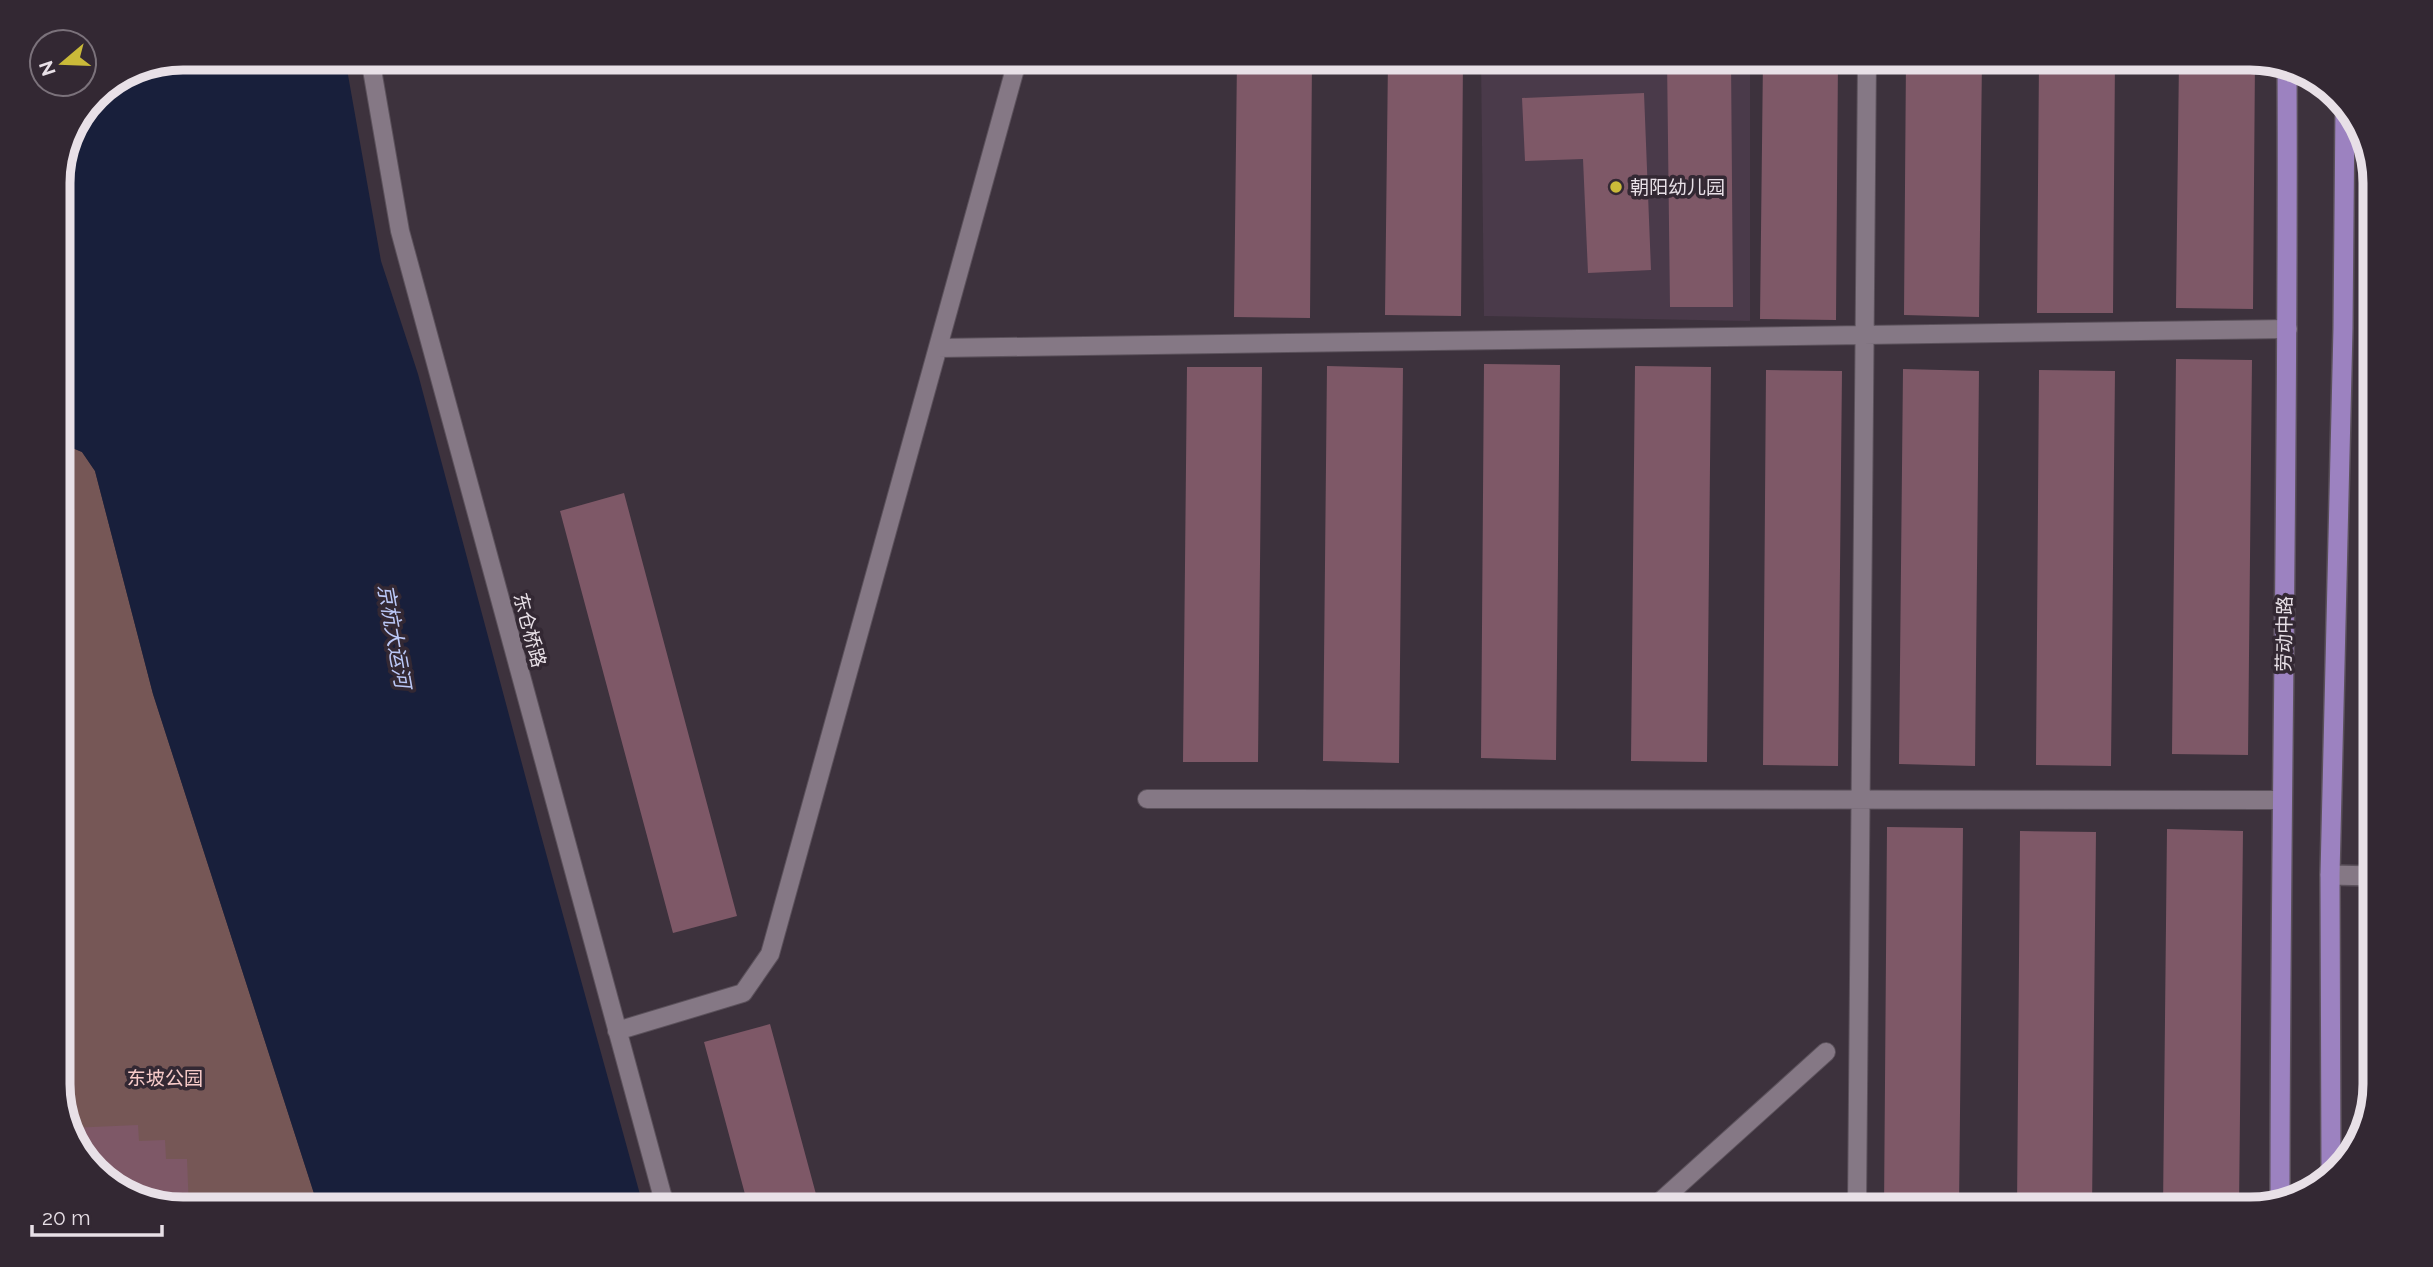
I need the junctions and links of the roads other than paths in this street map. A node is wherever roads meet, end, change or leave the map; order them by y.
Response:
1 (372, 70) edge
2 (1015, 70) edge
3 (1867, 70) edge
4 (2287, 76) edge
5 (2345, 122) edge
6 (2288, 329) junction
7 (1866, 335) junction
8 (938, 348) junction
9 (1147, 799) dead end
10 (1861, 800) junction
11 (2281, 800) junction
12 (2330, 875) junction
13 (2363, 876) edge
14 (617, 1031) junction
15 (1826, 1052) dead end
16 (2331, 1163) edge
17 (2280, 1193) edge
18 (663, 1197) edge
19 (1665, 1197) edge
20 (1857, 1197) edge

1 - 14 lane, 东仓桥路
2 - 8 lane
3 - 7 lane
4 - 6 main road, 劳动中路
5 - 12 main road
6 - 7 lane
6 - 11 main road, 劳动中路
7 - 8 lane
7 - 10 lane
8 - 14 lane
9 - 10 lane
10 - 11 lane
10 - 20 lane
11 - 17 main road, 劳动中路
12 - 13 street
12 - 16 main road
14 - 18 lane, 东仓桥路
15 - 19 lane

